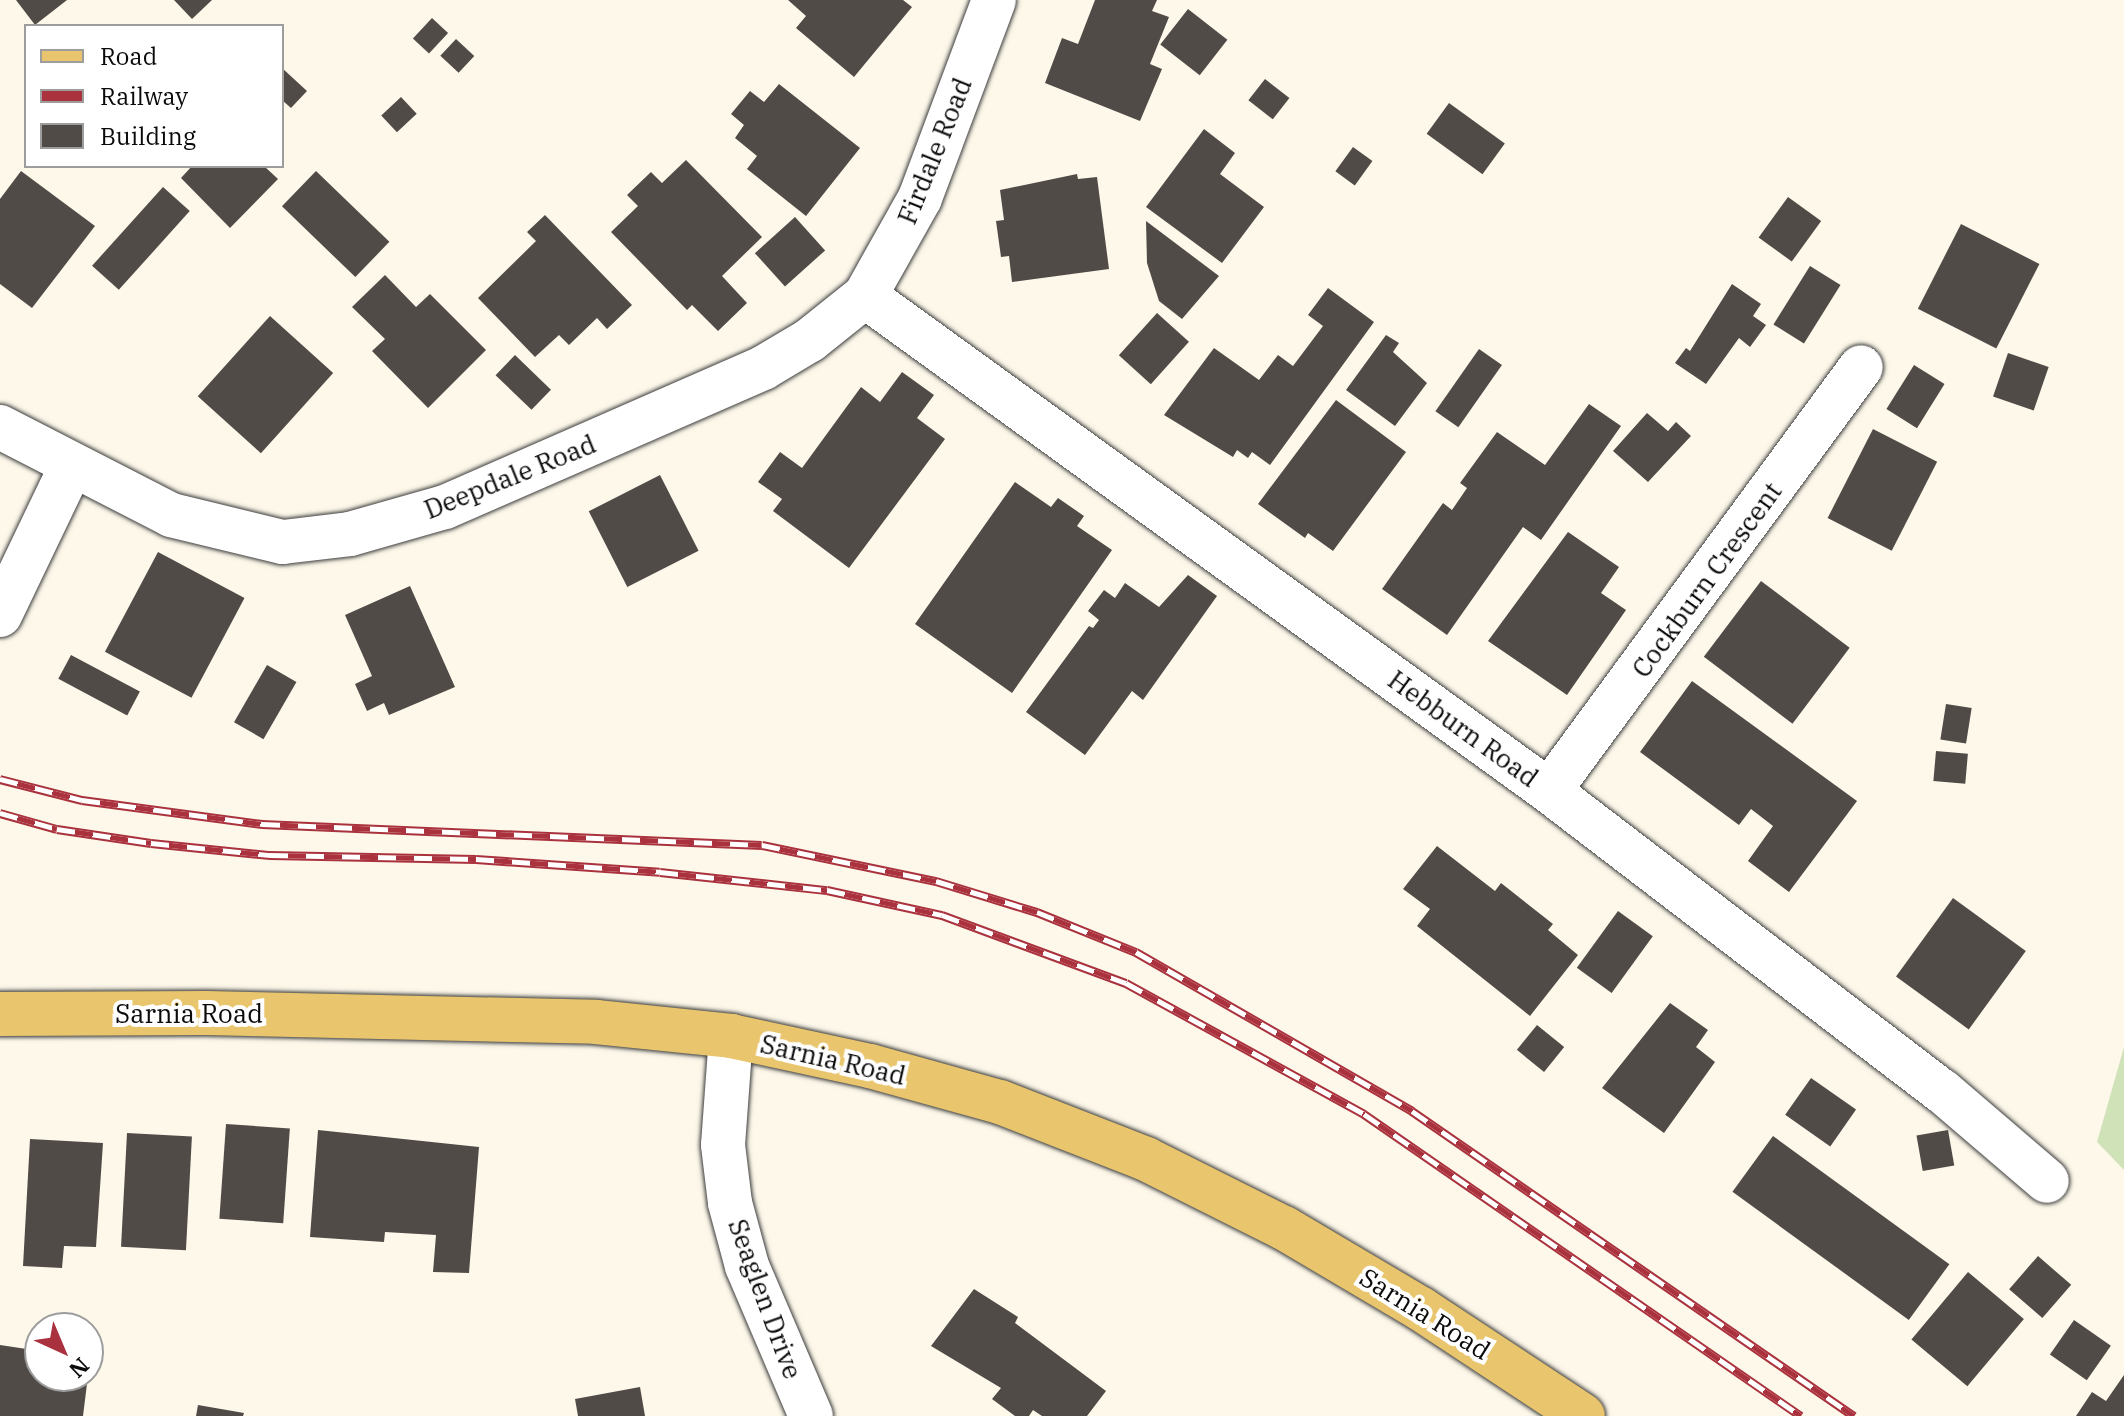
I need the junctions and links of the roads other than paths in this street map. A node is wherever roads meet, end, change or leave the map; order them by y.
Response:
1 (994, 0) edge
2 (865, 296) junction
3 (1861, 367) dead end
4 (0, 427) edge
5 (72, 465) junction
6 (0, 615) edge
7 (1549, 791) junction
8 (0, 1014) edge
9 (731, 1036) junction
10 (2047, 1181) dead end
11 (811, 1416) edge
12 (1583, 1416) edge

1 - 2 street, Firdale Road
2 - 5 street, Deepdale Road
2 - 7 street, Hebburn Road
3 - 7 street, Cockburn Crescent
4 - 5 street, Deepdale Road
5 - 6 street
7 - 10 street, Hebburn Road
8 - 9 main road, Sarnia Road
9 - 11 street, Seaglen Drive
9 - 12 main road, Sarnia Road

